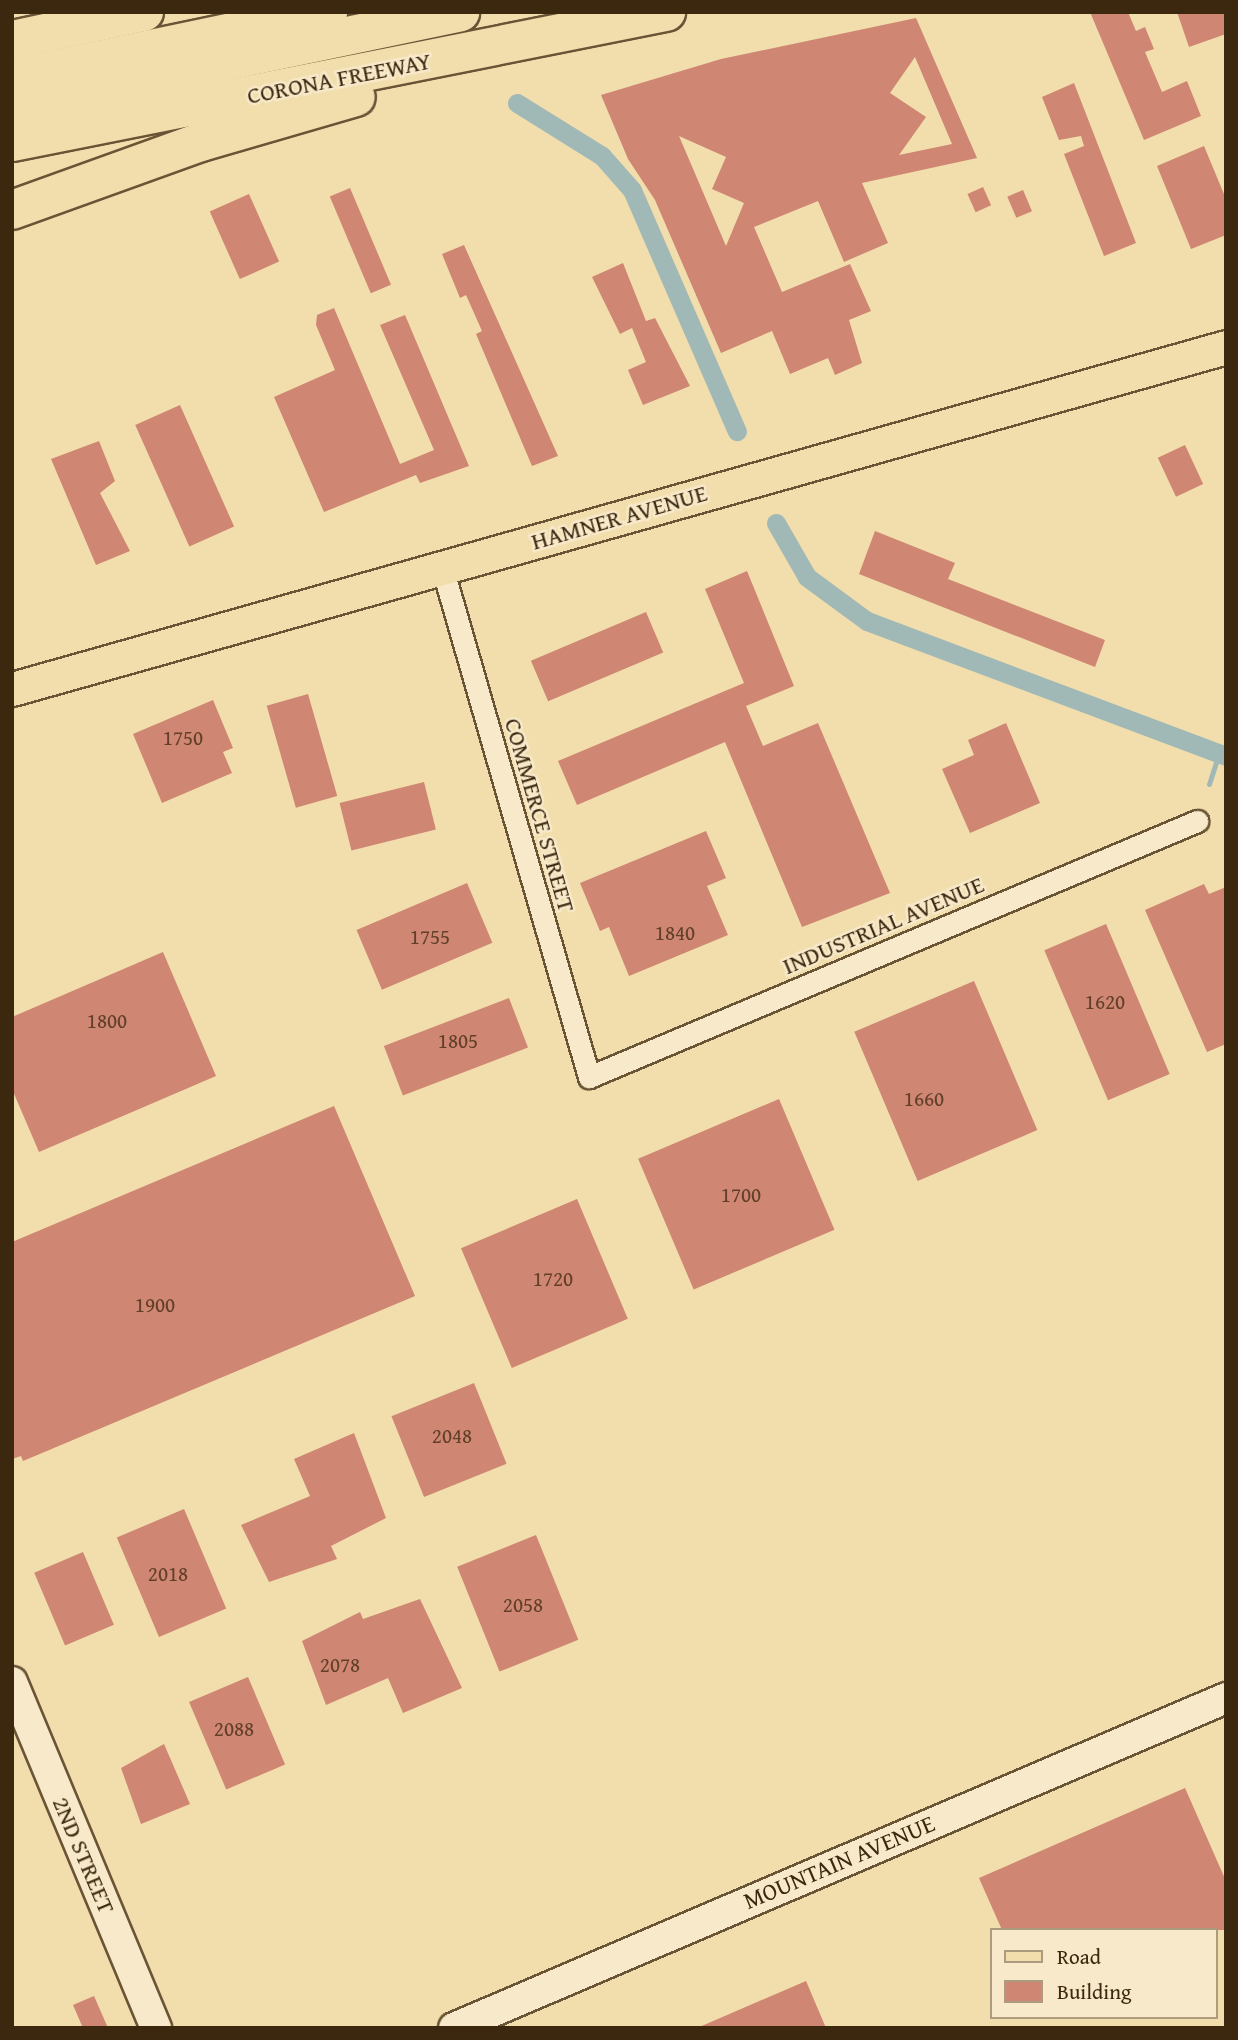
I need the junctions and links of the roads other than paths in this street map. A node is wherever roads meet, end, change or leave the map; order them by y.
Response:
1 (144, 12) edge
2 (328, 12) edge
3 (460, 12) edge
4 (666, 12) edge
5 (616, 23) junction
6 (12, 40) edge
7 (12, 79) edge
8 (12, 106) edge
9 (12, 142) edge
10 (12, 210) edge
11 (1226, 347) edge
12 (442, 567) junction
13 (12, 689) edge
14 (1198, 821) dead end
15 (589, 1077) joint
16 (12, 1682) edge
17 (1226, 1698) edge
18 (156, 2028) edge
19 (454, 2028) edge

1 - 6 highway
2 - 7 highway
3 - 8 highway
4 - 5 highway, CORONA FREEWAY
5 - 9 highway, CORONA FREEWAY
5 - 10 highway
11 - 12 main road, HAMNER AVENUE
12 - 13 main road, HAMNER AVENUE
12 - 15 street, COMMERCE STREET
14 - 15 street, INDUSTRIAL AVENUE
16 - 18 main road, 2ND STREET
17 - 19 main road, MOUNTAIN AVENUE

